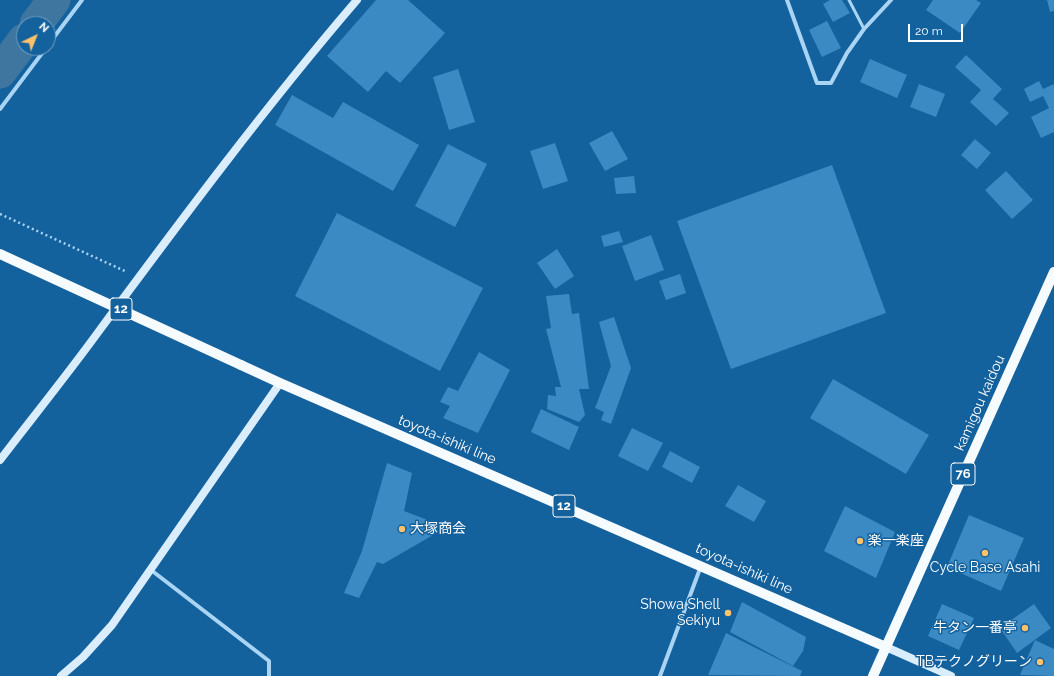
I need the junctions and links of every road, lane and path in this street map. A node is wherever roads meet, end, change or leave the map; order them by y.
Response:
1 (82, 0) edge
2 (357, 0) edge
3 (787, 0) edge
4 (849, 0) edge
5 (889, 1) edge
6 (864, 29) junction
7 (56, 34) edge
8 (40, 56) edge
9 (0, 109) edge
10 (0, 214) edge
11 (0, 254) edge
12 (1054, 272) edge
13 (138, 277) junction
14 (280, 383) junction
15 (0, 460) edge
16 (701, 566) junction
17 (151, 570) junction
18 (886, 647) junction
19 (60, 676) edge
20 (269, 676) edge
21 (660, 676) edge
22 (873, 676) edge
23 (951, 676) edge

1 - 7 street
2 - 13 street
3 - 6 street
4 - 6 lane
5 - 6 street
8 - 9 street
10 - 13 path
11 - 14 main road, toyota-ishiki line / 12, bridge
12 - 18 main road, kamigou kaidou / 76
13 - 15 street
14 - 16 main road, toyota-ishiki line / 12
14 - 17 street
16 - 18 main road, toyota-ishiki line / 12
16 - 21 street
17 - 19 street
17 - 20 street
18 - 22 main road, kamigou kaidou / 76
18 - 23 street

